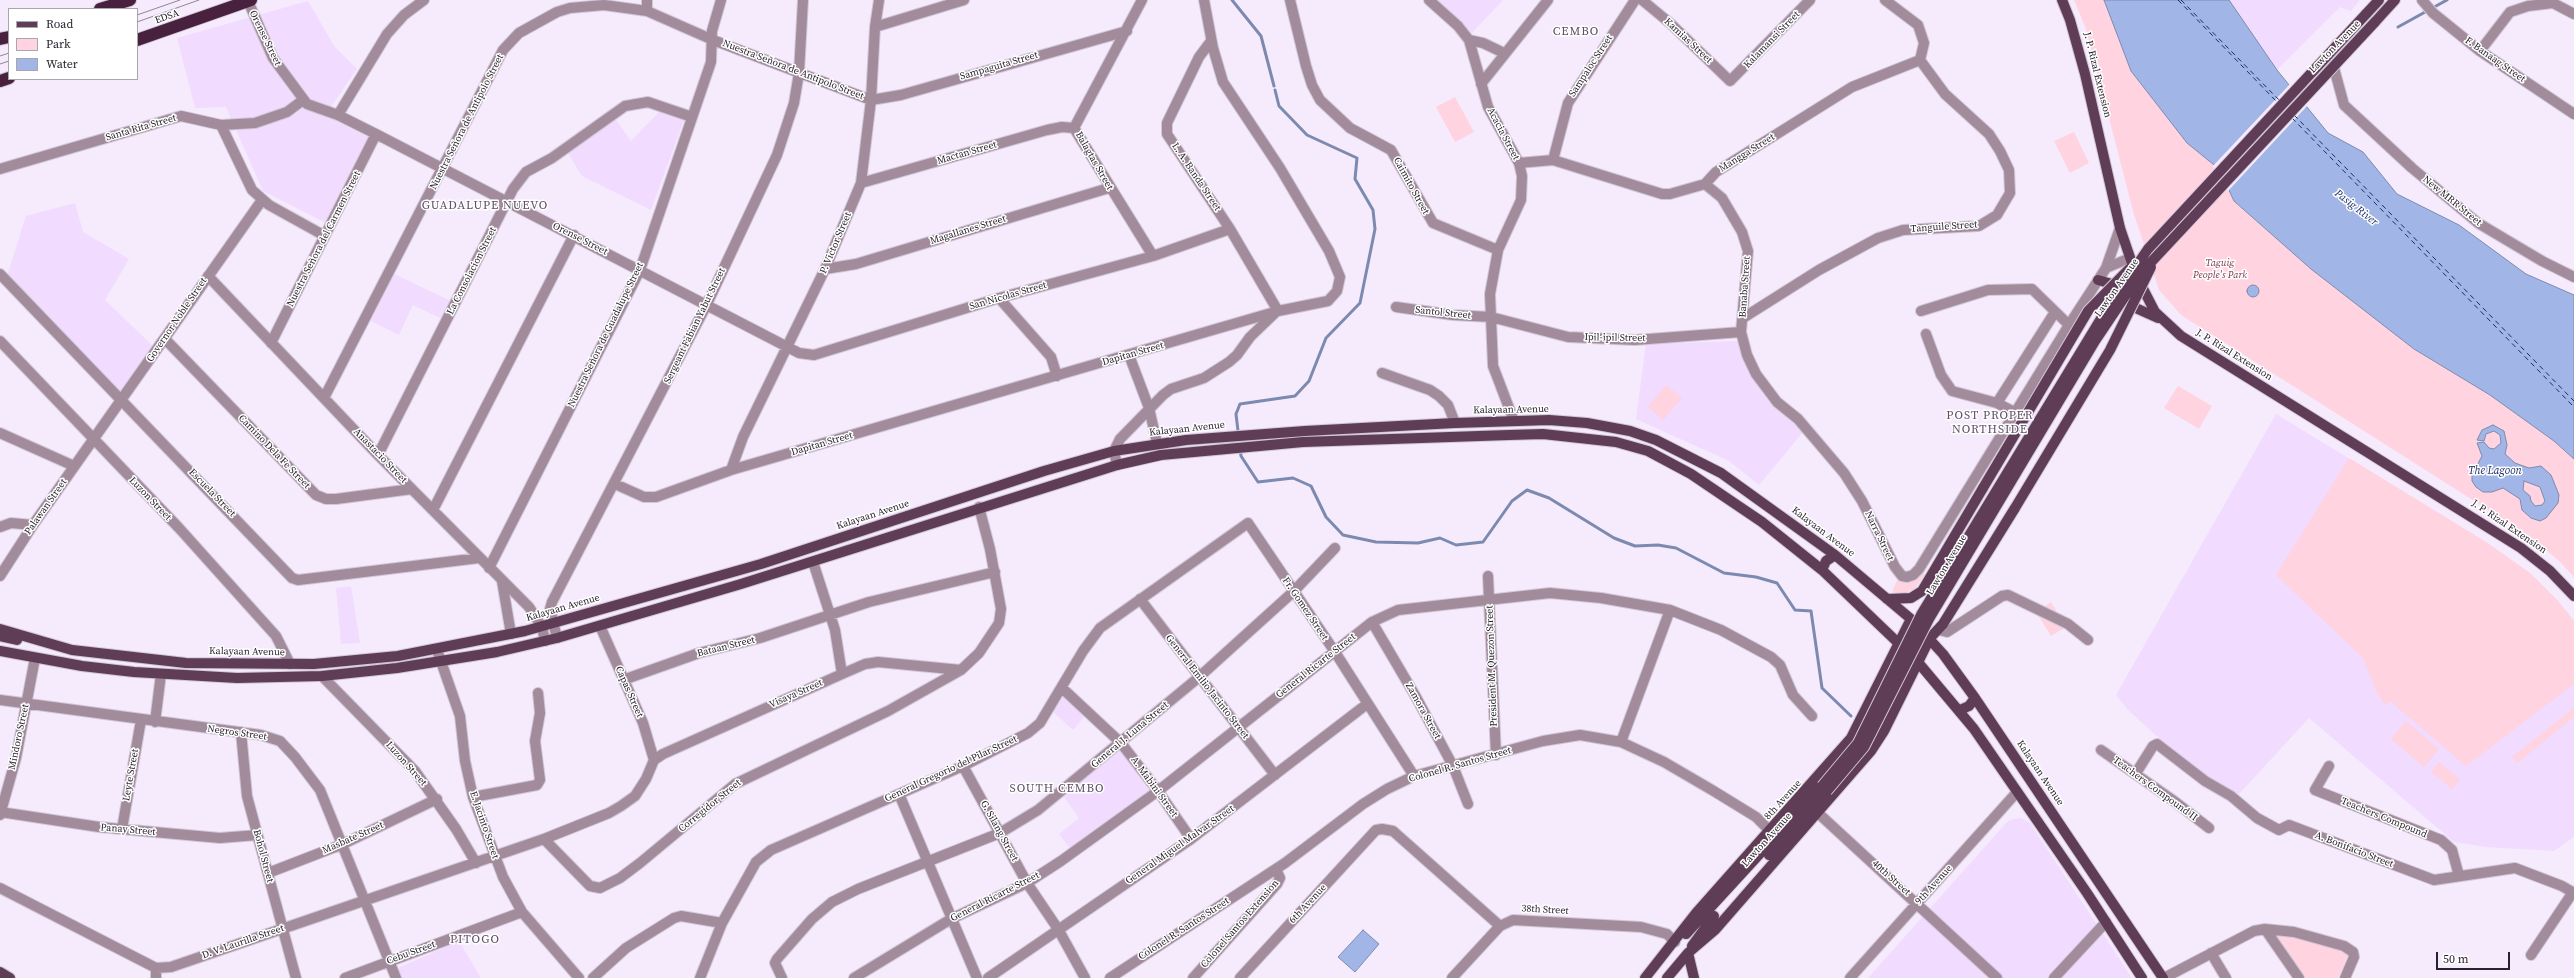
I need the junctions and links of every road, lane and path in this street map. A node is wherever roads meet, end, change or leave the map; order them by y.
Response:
1 (130, 0) edge
2 (424, 0) edge
3 (647, 0) edge
4 (721, 0) edge
5 (803, 0) edge
6 (879, 0) edge
7 (964, 0) edge
8 (1142, 0) edge
9 (1204, 0) edge
10 (1290, 0) edge
11 (1429, 0) edge
12 (1548, 0) edge
13 (1635, 0) edge
14 (1642, 0) edge
15 (1810, 0) edge
16 (1885, 0) edge
17 (2062, 0) edge
18 (2378, 0) edge
19 (2395, 0) edge
20 (249, 1) edge
21 (2427, 6) edge
22 (103, 8) edge
23 (647, 11) junction
24 (2574, 14) edge
25 (874, 27) junction
26 (1127, 31) junction
27 (2348, 31) junction
28 (138, 40) edge
29 (713, 40) junction
30 (1470, 40) junction
31 (1211, 41) junction
32 (2359, 41) junction
33 (2480, 51) junction
34 (1504, 53) junction
35 (1920, 60) junction
36 (2334, 68) junction
37 (799, 73) junction
38 (1734, 80) joint
39 (1481, 84) junction
40 (303, 100) junction
41 (870, 100) junction
42 (2574, 114) edge
43 (338, 115) junction
44 (692, 117) junction
45 (221, 124) junction
46 (1074, 128) junction
47 (376, 134) junction
48 (1553, 160) junction
49 (1519, 163) junction
50 (0, 169) edge
51 (444, 169) junction
52 (861, 183) junction
53 (1705, 184) junction
54 (1109, 188) junction
55 (262, 200) junction
56 (507, 202) junction
57 (2120, 228) junction
58 (1230, 229) junction
59 (574, 235) junction
60 (325, 236) junction
61 (2148, 249) junction
62 (1498, 250) junction
63 (1153, 256) junction
64 (2156, 256) junction
65 (2130, 258) junction
66 (825, 268) junction
67 (2106, 268) junction
68 (640, 270) junction
69 (0, 274) edge
70 (2136, 275) junction
71 (208, 276) junction
72 (2574, 277) edge
73 (2098, 280) junction
74 (2122, 294) junction
75 (999, 298) junction
76 (706, 306) junction
77 (1396, 307) dead end
78 (2112, 309) junction
79 (1278, 311) junction
80 (1921, 311) dead end
81 (2055, 312) junction
82 (1491, 317) junction
83 (1743, 318) junction
84 (2164, 321) junction
85 (2069, 325) junction
86 (1741, 332) junction
87 (1926, 334) dead end
88 (165, 339) junction
89 (0, 341) edge
90 (271, 343) junction
91 (786, 348) junction
92 (1129, 355) junction
93 (1382, 372) dead end
94 (1057, 376) junction
95 (324, 398) junction
96 (122, 400) junction
97 (1997, 403) junction
98 (1149, 408) junction
99 (2016, 413) junction
100 (1514, 421) junction
101 (1455, 423) junction
102 (0, 433) edge
103 (93, 440) junction
104 (1157, 443) junction
105 (1114, 451) junction
106 (378, 455) junction
107 (1117, 465) junction
108 (74, 466) junction
109 (731, 470) junction
110 (615, 484) junction
111 (412, 489) junction
112 (978, 507) junction
113 (433, 510) junction
114 (1248, 524) joint
115 (33, 525) junction
116 (0, 527) edge
117 (1335, 548) dead end
118 (1827, 549) junction
119 (1835, 555) junction
120 (479, 558) junction
121 (813, 562) junction
122 (489, 568) junction
123 (1819, 568) junction
124 (995, 572) junction
125 (0, 576) edge
126 (1488, 576) dead end
127 (502, 581) junction
128 (1293, 592) junction
129 (2574, 596) edge
130 (1887, 599) junction
131 (1140, 600) junction
132 (1490, 600) junction
133 (1932, 607) junction
134 (1670, 610) junction
135 (830, 615) junction
136 (1911, 619) junction
137 (1372, 622) junction
138 (552, 624) junction
139 (600, 626) junction
140 (542, 627) junction
141 (0, 629) edge
142 (1939, 630) junction
143 (512, 634) junction
144 (4, 637) edge
145 (557, 638) junction
146 (1930, 638) junction
147 (2088, 640) dead end
148 (545, 641) junction
149 (1898, 642) junction
150 (72, 650) junction
151 (437, 650) junction
152 (0, 651) edge
153 (1335, 652) junction
154 (35, 658) junction
155 (441, 661) junction
156 (1917, 661) junction
157 (290, 664) junction
158 (960, 670) junction
159 (161, 674) junction
160 (842, 674) junction
161 (322, 676) junction
162 (1198, 678) junction
163 (623, 680) junction
164 (1879, 680) junction
165 (1062, 688) junction
166 (1902, 691) junction
167 (538, 693) dead end
168 (1974, 698) junction
169 (0, 700) edge
170 (26, 704) junction
171 (1367, 704) junction
172 (1960, 710) junction
173 (1812, 716) dead end
174 (1989, 719) junction
175 (141, 720) junction
176 (155, 722) junction
177 (1238, 727) junction
178 (1974, 729) junction
179 (241, 732) junction
180 (1621, 742) junction
181 (1121, 744) junction
182 (2101, 750) dead end
183 (1496, 755) junction
184 (654, 760) junction
185 (963, 766) junction
186 (1452, 766) junction
187 (2330, 766) dead end
188 (2136, 773) junction
189 (1275, 775) junction
190 (1414, 776) junction
191 (1825, 789) junction
192 (1158, 791) junction
193 (2017, 792) junction
194 (899, 794) junction
195 (473, 797) junction
196 (436, 799) junction
197 (1468, 804) dead end
198 (0, 813) edge
199 (1818, 813) junction
200 (2209, 828) dead end
201 (122, 829) junction
202 (1770, 831) junction
203 (1000, 833) junction
204 (257, 835) junction
205 (544, 838) junction
206 (1191, 839) junction
207 (343, 844) junction
208 (495, 857) junction
209 (927, 862) junction
210 (476, 863) junction
211 (1276, 869) junction
212 (268, 873) junction
213 (2459, 876) junction
214 (1027, 883) junction
215 (0, 888) edge
216 (2573, 893) edge
217 (364, 901) junction
218 (1918, 903) junction
219 (522, 912) junction
220 (951, 919) junction
221 (2106, 922) junction
222 (722, 923) junction
223 (1500, 926) junction
224 (283, 928) junction
225 (1058, 929) junction
226 (2265, 929) junction
227 (1675, 942) junction
228 (1688, 953) junction
229 (2211, 953) junction
230 (2531, 955) dead end
231 (389, 961) junction
232 (0, 972) edge
233 (156, 973) edge
234 (10, 978) edge
235 (296, 978) edge
236 (345, 978) edge
237 (396, 978) edge
238 (579, 978) edge
239 (593, 978) edge
240 (700, 978) edge
241 (782, 978) edge
242 (854, 978) edge
243 (977, 978) edge
244 (988, 978) edge
245 (1085, 978) edge
246 (1110, 978) edge
247 (1193, 978) edge
248 (1240, 978) edge
249 (1452, 978) edge
250 (1645, 978) edge
251 (1667, 978) edge
252 (1694, 978) edge
253 (1850, 978) edge
254 (1997, 978) edge
255 (2054, 978) edge
256 (2142, 978) edge
257 (2164, 978) edge
258 (2226, 978) edge
259 (2300, 978) edge
260 (2345, 978) edge

1 - 22 highway
2 - 43 street
3 - 23 street
4 - 29 street, Nuestra Señora de Guadalupe Street
5 - 37 street, Sergeant Fabian Yabut Street
6 - 25 street, P. Victor Street
7 - 25 street
8 - 26 street, Balagtas Street
9 - 31 street, Dapitan Street
10 - 62 street, Caimito Street
11 - 30 street, Acacia Street
12 - 34 street
13 - 48 street, Sampaloc Street
14 - 38 street, Kamias Street
15 - 38 street, Kalamansi Street
16 - 35 street
17 - 57 main road, J. P. Rizal Extension
18 - 27 street
18 - 61 main road, Lawton Avenue, bridge
19 - 32 street
19 - 64 main road, Lawton Avenue, bridge
20 - 28 highway, EDSA
20 - 40 street, Orense Street
21 - 33 street, F. Banaag Street
23 - 29 street, Nuestra Señora de Antipolo Street
23 - 51 street, Nuestra Señora de Antipolo Street
24 - 33 street
25 - 41 street, P. Victor Street
26 - 41 street, Sampaguita Street
26 - 46 street, Balagtas Street
27 - 32 street
27 - 36 street
29 - 37 street, Nuestra Señora de Antipolo Street
29 - 44 street, Nuestra Señora de Guadalupe Street
30 - 34 street
30 - 39 street, Acacia Street
31 - 58 street, L. A. Banda Street
31 - 79 street, Dapitan Street
32 - 36 street
33 - 42 street, F. Banaag Street
34 - 39 street
35 - 53 street, Mangga Street
35 - 83 street, Tanguile Street
36 - 72 street, New MRR Street
37 - 41 street, Nuestra Señora de Antipolo Street
37 - 76 street, Sergeant Fabian Yabut Street
39 - 49 street, Acacia Street
40 - 43 street, Orense Street
40 - 45 street, Santa Rita Street
41 - 52 street, P. Victor Street
43 - 47 street, Orense Street
44 - 56 street, La Consolacion Street
44 - 68 street, Nuestra Señora de Guadalupe Street
45 - 50 street, Santa Rita Street
45 - 55 street
46 - 52 street, Mactan Street
46 - 54 street, Balagtas Street
47 - 51 street, Orense Street
47 - 60 street, Nuestra Señora del Carmen Street
48 - 49 street, Mangga Street
48 - 53 street, Mangga Street
49 - 62 street, Acacia Street
51 - 56 street, Orense Street
51 - 95 street, Nuestra Señora de Antipolo Street
52 - 66 street, P. Victor Street
53 - 83 street, Banaba Street
54 - 63 street, Balagtas Street
54 - 66 street, Magallanes Street
55 - 60 street
55 - 71 street, Governor Noble Street
56 - 59 street, Orense Street
56 - 106 street, La Consolacion Street
57 - 65 main road, J. P. Rizal Extension
57 - 67 street, Narra Street
58 - 63 street, San Nicolas Street
58 - 79 street, L. A. Banda Street
59 - 68 street, Orense Street
59 - 113 street
60 - 90 street, Nuestra Señora del Carmen Street
61 - 130 main road, bridge
61 - 191 main road, Lawton Avenue, bridge
62 - 82 street, Acacia Street
63 - 75 street, San Nicolas Street
64 - 142 main road, bridge
64 - 191 main road, Lawton Avenue, bridge
65 - 67 street
65 - 70 main road, J. P. Rizal Extension
66 - 91 street, P. Victor Street
67 - 73 street, Narra Street
68 - 76 street, Orense Street
68 - 122 street, Nuestra Señora de Guadalupe Street
69 - 96 street, Escuela Street
70 - 74 main road, Lawton Avenue
70 - 84 main road, J. P. Rizal Extension
71 - 88 street, Governor Noble Street
71 - 90 street, Anastacio Street
73 - 74 main road
73 - 85 street, Narra Street
74 - 78 main road, Lawton Avenue
75 - 91 street, San Nicolas Street
75 - 94 street
76 - 91 street, Orense Street
76 - 110 street, Sergeant Fabian Yabut Street
77 - 82 street, Santol Street
78 - 84 main road
78 - 133 main road, Lawton Avenue
79 - 92 street, Dapitan Street
79 - 98 street
80 - 81 street
81 - 85 street
81 - 97 street
82 - 86 street, Ipil-ipil Street
82 - 100 street, Acacia Street
83 - 86 street, Banaba Street
84 - 129 main road, J. P. Rizal Extension
85 - 99 street, Narra Street
86 - 99 street, Narra Street
87 - 97 street
88 - 96 street, Governor Noble Street
88 - 111 street, Camino Dela Fe Street
89 - 103 street, Luzon Street
90 - 95 street, Anastacio Street
91 - 109 street, P. Victor Street
92 - 94 street, Dapitan Street
92 - 98 street
93 - 101 street
94 - 109 street, Dapitan Street
95 - 106 street, Anastacio Street
96 - 103 street, Governor Noble Street
96 - 120 street, Escuela Street
97 - 99 street
98 - 104 street
98 - 105 street
100 - 101 main road, Kalayaan Avenue
100 - 118 main road, Kalayaan Avenue
101 - 104 main road, Kalayaan Avenue
102 - 108 street
103 - 108 street, Palawan Street
103 - 157 street, Luzon Street
104 - 105 main road, Kalayaan Avenue
105 - 107 street
105 - 138 main road, Kalayaan Avenue
106 - 111 street, Anastacio Street
107 - 112 main road
107 - 123 main road
108 - 115 street, Palawan Street
109 - 110 street, Dapitan Street
110 - 138 street, Sergeant Fabian Yabut Street
111 - 113 street, Anastacio Street
112 - 121 main road
112 - 124 street
113 - 120 street, Anastacio Street
114 - 128 street, Fr. Gomez Street
114 - 131 street, General Gregorio del Pilar Street
115 - 116 street
115 - 125 street, Palawan Street
117 - 128 street, General J. Luna Street
118 - 119 main road, Kalayaan Avenue
118 - 123 main road
119 - 123 main road
119 - 130 main road, Kalayaan Avenue
120 - 122 street, Anastacio Street
121 - 135 street
121 - 139 main road
122 - 127 street, Anastacio Street
123 - 149 main road
124 - 135 street, Bataan Street
124 - 158 street
126 - 132 street, President M. Quezon Street
127 - 140 street, Anastacio Street
127 - 143 street
128 - 153 street, Fr. Gomez Street
128 - 162 street, General J. Luna Street
130 - 136 main road, Kalayaan Avenue
131 - 162 street, General Emilio Jacinto Street
131 - 165 street, General Gregorio del Pilar Street
132 - 134 street, General Ricarte Street
132 - 137 street, General Ricarte Street
132 - 183 street, President M. Quezon Street
133 - 136 main road, Lawton Avenue
133 - 146 main road, Lawton Avenue
134 - 173 street, General Ricarte Street
134 - 180 street
135 - 160 street
135 - 163 street, Bataan Street
136 - 146 main road, Kalayaan Avenue
136 - 149 main road, 8th Avenue
137 - 153 street, General Ricarte Street
137 - 186 street, Zamora Street
138 - 140 main road, Kalayaan Avenue
138 - 145 street, Sergeant Fabian Yabut Street
139 - 145 main road
139 - 163 street, Capas Street
140 - 143 main road, Kalayaan Avenue
140 - 148 street, Anastacio Street
141 - 150 main road, Kalayaan Avenue
142 - 146 main road
142 - 147 street
143 - 151 main road, Kalayaan Avenue
144 - 150 main road
145 - 148 main road
146 - 156 main road
146 - 168 main road, Kalayaan Avenue
148 - 155 main road
149 - 156 main road
149 - 164 main road, 8th Avenue
150 - 157 main road, Kalayaan Avenue
151 - 155 street, E. Jacinto Street
151 - 157 main road, Kalayaan Avenue
152 - 154 main road
153 - 171 street, Fr. Gomez Street
153 - 177 street, General Ricarte Street
154 - 159 main road
154 - 170 street, Mindoro Street
155 - 161 main road
155 - 195 street, E. Jacinto Street
156 - 166 main road
156 - 172 main road
158 - 160 street, Visaya Street
158 - 205 street, Corregidor Street
159 - 161 main road
159 - 176 street
160 - 184 street, Visaya Street
161 - 196 street, Luzon Street
162 - 177 street, General Emilio Jacinto Street
162 - 181 street, General J. Luna Street
163 - 184 street, Capas Street
164 - 166 main road
164 - 202 main road, 8th Avenue
165 - 181 street, A. Mabini Street
165 - 185 street, General Gregorio del Pilar Street
166 - 199 main road
167 - 195 street
168 - 172 main road
168 - 174 main road, Kalayaan Avenue
169 - 170 street, Negros Street
170 - 175 street, Negros Street
170 - 198 street, Mindoro Street
171 - 189 street, General Miguel Malvar Street
171 - 190 street, Fr. Gomez Street
172 - 178 main road
174 - 178 main road
174 - 257 main road, Kalayaan Avenue
175 - 176 street, Negros Street
175 - 201 street, Leyte Street
176 - 179 street, Negros Street
177 - 189 street, General Emilio Jacinto Street
177 - 192 street, General Ricarte Street
178 - 193 main road
179 - 204 street, Bohol Street
179 - 207 street, Negros Street
180 - 183 street, Colonel R. Santos Street
180 - 202 street, Colonel R. Santos Street
181 - 192 street, A. Mabini Street
181 - 203 street, General J. Luna Street
182 - 188 street, Teachers Compound II
183 - 186 street, Colonel R. Santos Street
184 - 205 street
185 - 194 street, General Gregorio del Pilar Street
185 - 203 street, G. Silang Street
186 - 190 street, Colonel R. Santos Street
186 - 197 street, Zamora Street
187 - 213 street, Teachers Compound
188 - 200 street, Teachers Compound II
188 - 213 street, A. Bonifacio Street
189 - 206 street, General Miguel Malvar Street
190 - 211 street, Colonel R. Santos Street
191 - 227 main road, Lawton Avenue
191 - 228 main road, Lawton Avenue
192 - 206 street, A. Mabini Street
192 - 214 street, General Ricarte Street
193 - 218 street, 9th Avenue
193 - 221 main road
194 - 209 street
194 - 222 street, General Gregorio del Pilar Street
195 - 208 street, E. Jacinto Street
196 - 207 street, Masbate Street
196 - 210 street, Luzon Street
198 - 201 street, Panay Street
199 - 218 street, 40th Street
199 - 228 main road
201 - 204 street, Panay Street
202 - 227 main road, 8th Avenue
203 - 209 street, General J. Luna Street
203 - 214 street, G. Silang Street
204 - 212 street, Bohol Street
205 - 208 street
206 - 225 street, General Miguel Malvar Street
207 - 212 street, Masbate Street
207 - 217 street, Negros Street
208 - 210 street, D. V. Laurilla Street
208 - 219 street, E. Jacinto Street
209 - 220 street
209 - 241 street, General J. Luna Street
210 - 217 street, D. V. Laurilla Street
211 - 246 street, Colonel R. Santos Street
211 - 247 street, Colonel Santos Extension
212 - 224 street, Bohol Street
213 - 216 street, A. Bonifacio Street
214 - 220 street, General Ricarte Street
214 - 225 street, G. Silang Street
215 - 233 street, D. V. Laurilla Street
216 - 230 street
217 - 224 street, D. V. Laurilla Street
217 - 231 street, Negros Street
218 - 253 street, 9th Avenue
218 - 254 street, 40th Street
219 - 231 street, Cebu Street
219 - 238 street, E. Jacinto Street
220 - 242 street, General Ricarte Street
220 - 243 street
221 - 255 street
221 - 256 main road
222 - 239 street
222 - 240 street, General Gregorio del Pilar Street
223 - 227 street, 38th Street
223 - 248 street, 6th Avenue
223 - 249 street
224 - 233 street, D. V. Laurilla Street
224 - 235 street, Bohol Street
225 - 244 street, General Miguel Malvar Street
225 - 245 street, G. Silang Street
226 - 229 street
226 - 259 street
226 - 260 street
227 - 250 main road, 8th Avenue
228 - 251 main road
228 - 252 main road
229 - 257 street
229 - 258 street
231 - 236 street, Cebu Street
231 - 237 street, Negros Street
232 - 234 main road

